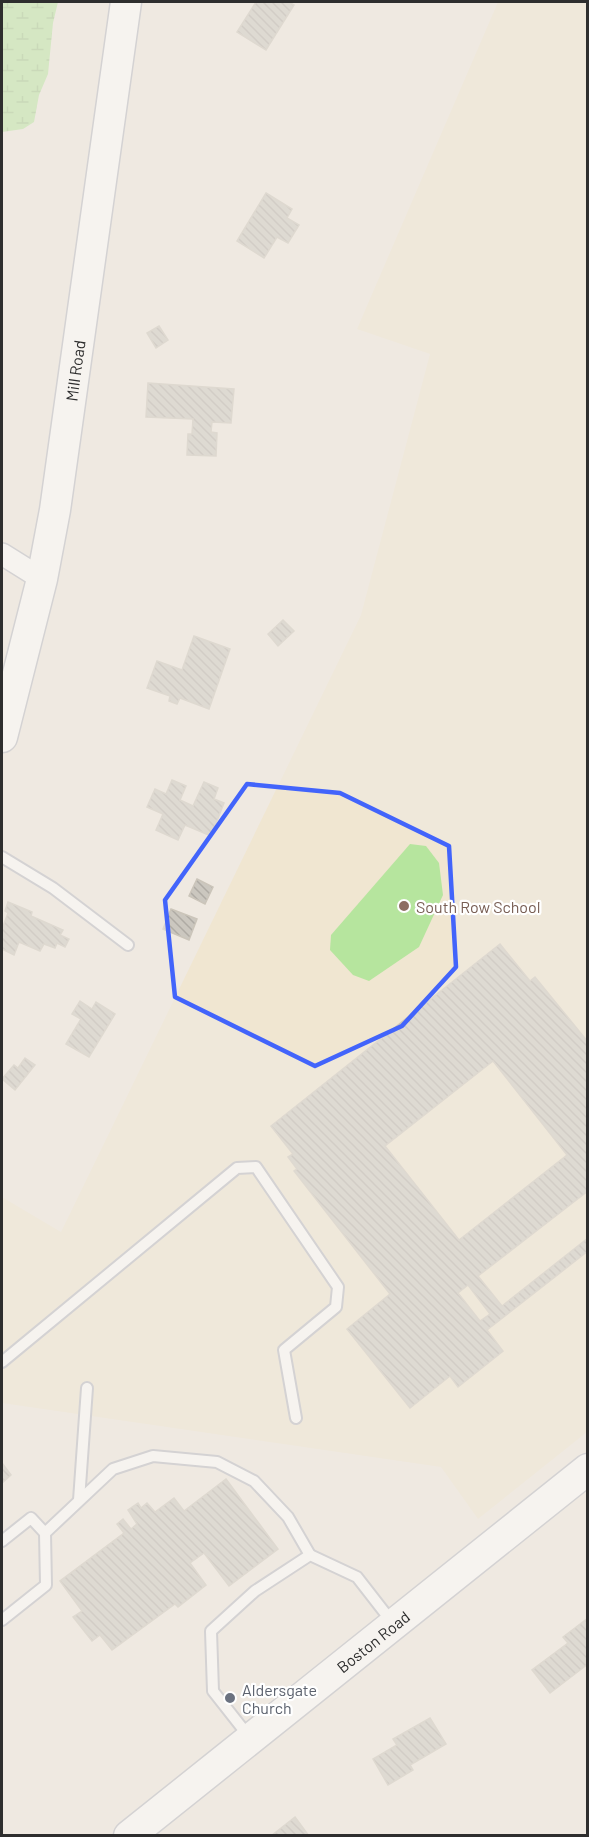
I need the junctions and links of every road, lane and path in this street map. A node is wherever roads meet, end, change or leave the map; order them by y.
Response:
1 (125, 4) edge
2 (2, 554) edge
3 (42, 579) junction
4 (2, 737) edge
5 (2, 857) edge
6 (128, 945) dead end
7 (2, 1362) edge
8 (87, 1388) dead end
9 (296, 1418) dead end
10 (588, 1469) edge
11 (79, 1500) junction
12 (45, 1533) junction
13 (2, 1541) edge
14 (310, 1555) junction
15 (2, 1620) edge
16 (394, 1624) junction
17 (250, 1738) junction
18 (129, 1836) edge

1 - 3 main road, Mill Road
2 - 3 street
3 - 4 main road, Mill Road
5 - 6 lane
7 - 9 lane
8 - 11 lane
10 - 16 main road, Boston Road
11 - 12 lane
11 - 14 lane
12 - 13 lane
12 - 15 lane
14 - 16 lane
14 - 17 lane
16 - 17 main road, Boston Road
17 - 18 main road, Boston Road

